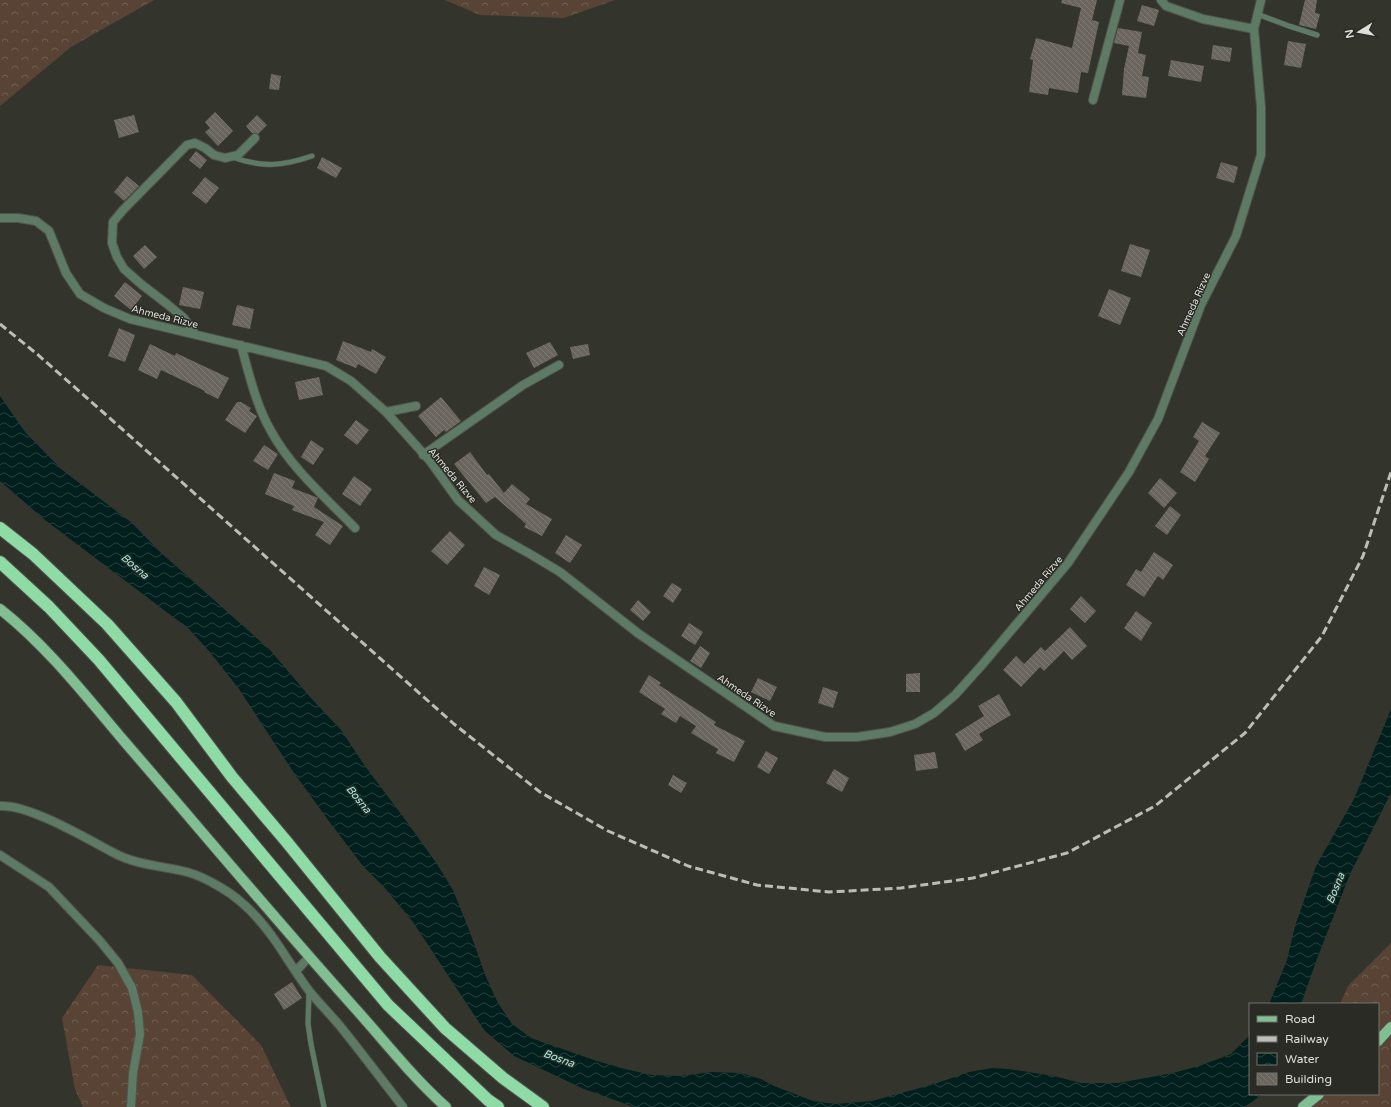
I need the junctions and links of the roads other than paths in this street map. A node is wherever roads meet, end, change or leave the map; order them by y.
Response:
1 (1120, 0) edge
2 (1161, 0) edge
3 (1261, 0) edge
4 (1257, 14) junction
5 (1254, 29) junction
6 (1318, 34) dead end
7 (1093, 100) dead end
8 (255, 138) dead end
9 (231, 156) junction
10 (312, 156) dead end
11 (0, 218) edge
12 (196, 334) junction
13 (240, 345) junction
14 (559, 365) dead end
15 (416, 406) dead end
16 (386, 412) junction
17 (423, 455) junction
18 (0, 528) edge
19 (355, 528) dead end
20 (0, 562) edge
21 (0, 609) edge
22 (0, 806) edge
23 (0, 855) edge
24 (309, 957) junction
25 (296, 971) junction
26 (309, 991) junction
27 (1391, 1027) edge
28 (1379, 1040) edge
29 (1318, 1095) edge
30 (131, 1107) edge
31 (324, 1107) edge
32 (403, 1107) edge
33 (446, 1107) edge
34 (498, 1107) edge
35 (543, 1107) edge
36 (1302, 1107) edge

1 - 7 street
2 - 5 street
3 - 4 street, Ahmeda Rizve
4 - 5 street, Ahmeda Rizve
4 - 6 lane
5 - 17 street, Ahmeda Rizve
8 - 9 street
9 - 10 lane
9 - 12 street
11 - 12 street, Ahmeda Rizve
12 - 13 street, Ahmeda Rizve
13 - 16 street, Ahmeda Rizve
13 - 19 street
14 - 17 street
15 - 16 street
16 - 17 street, Ahmeda Rizve
18 - 35 highway
20 - 34 highway
21 - 24 main road
22 - 25 street
23 - 30 street
24 - 25 street
24 - 33 main road
25 - 26 street
26 - 31 lane
26 - 32 street
27 - 28 main road
29 - 36 main road

